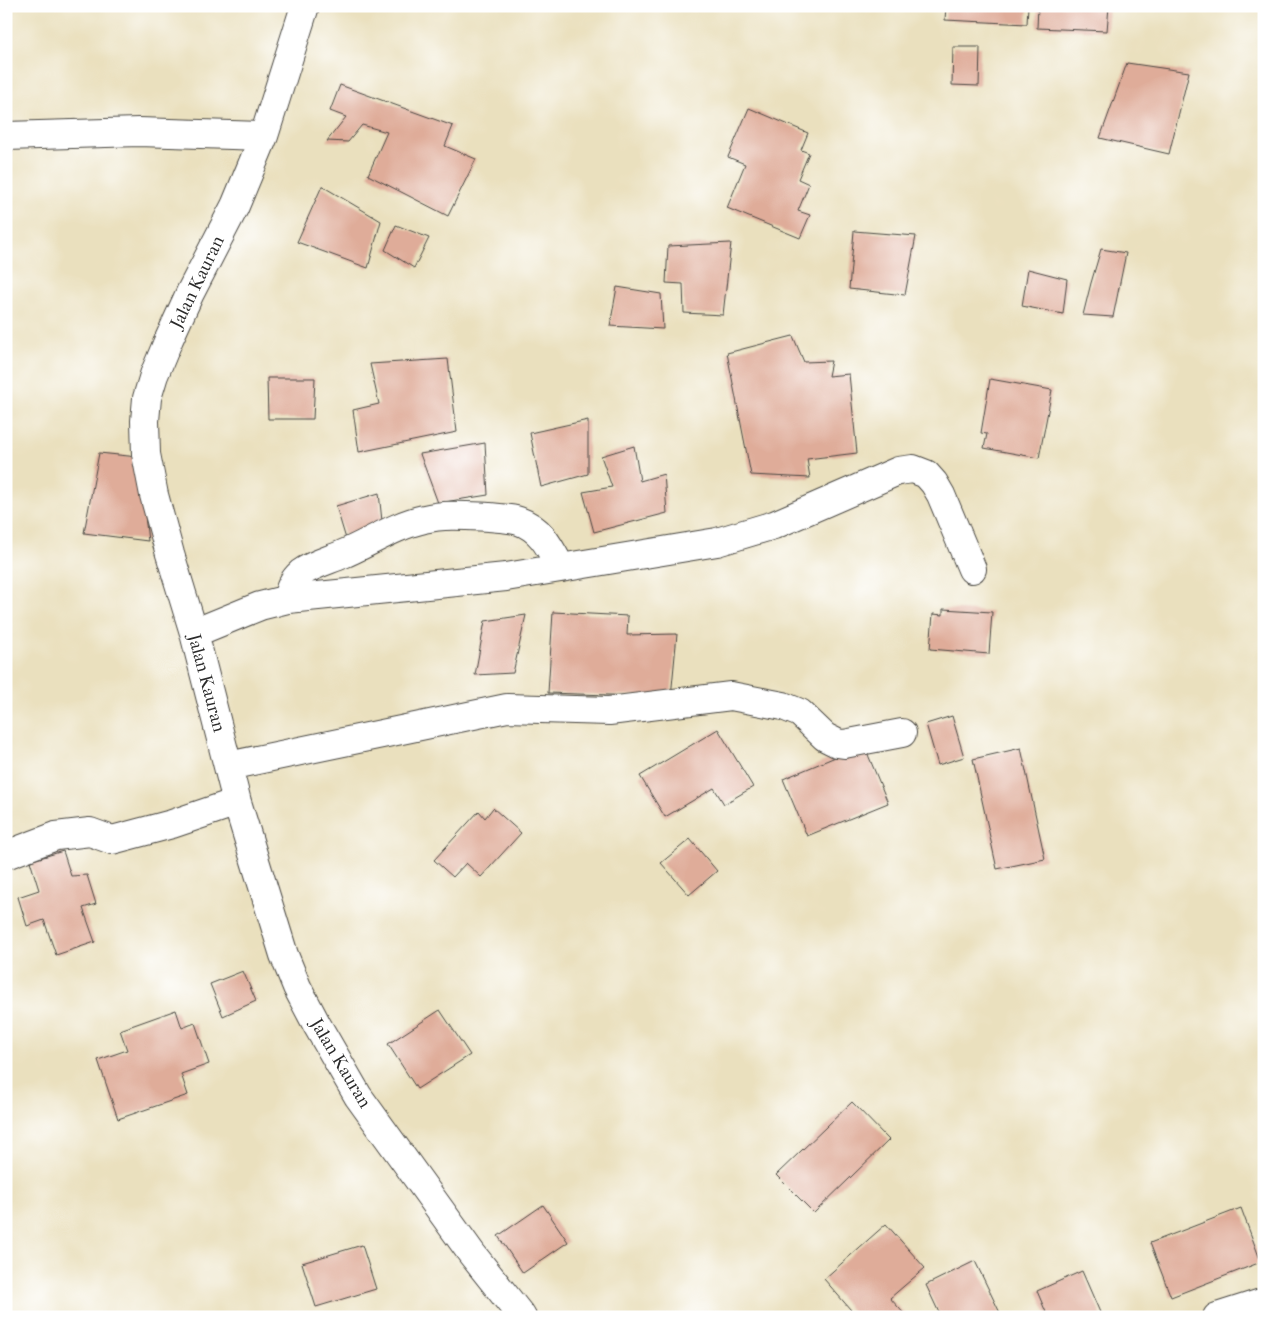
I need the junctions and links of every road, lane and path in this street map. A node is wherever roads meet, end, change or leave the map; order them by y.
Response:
1 (305, 6) edge
2 (6, 136) edge
3 (264, 136) junction
4 (561, 568) junction
5 (972, 569) dead end
6 (288, 599) junction
7 (194, 633) junction
8 (902, 733) dead end
9 (228, 766) junction
10 (237, 802) junction
11 (6, 855) edge
12 (1264, 1302) edge
13 (522, 1317) edge
14 (1217, 1317) edge

1 - 3 street, Jalan Kauran
2 - 3 street
3 - 7 street, Jalan Kauran
4 - 5 street
4 - 6 street
4 - 6 street
6 - 7 street
7 - 9 street, Jalan Kauran
8 - 9 street
9 - 10 street, Jalan Kauran
10 - 11 street
10 - 13 street, Jalan Kauran
12 - 14 street

